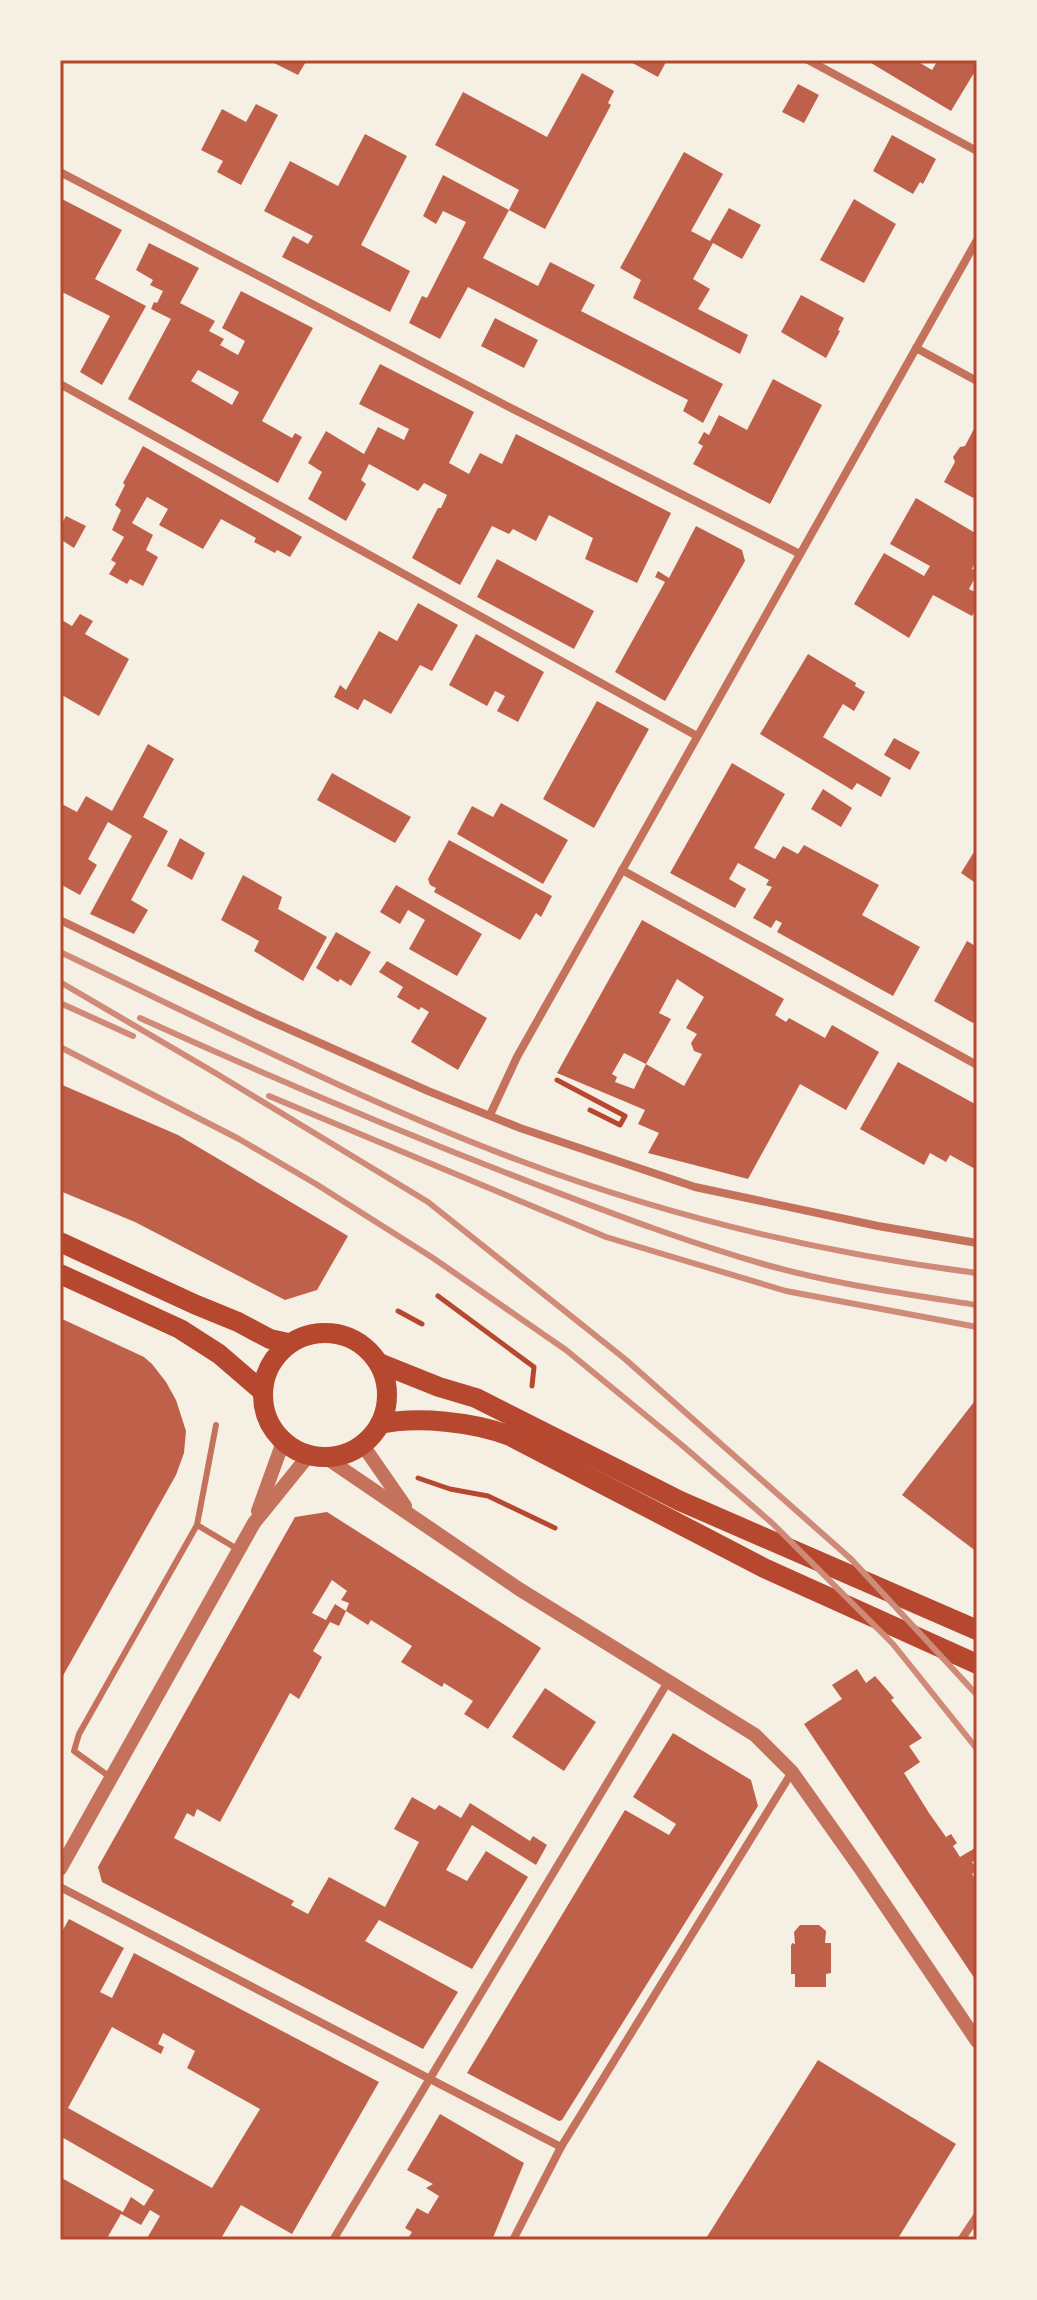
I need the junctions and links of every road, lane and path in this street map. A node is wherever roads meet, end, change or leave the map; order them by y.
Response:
1 (808, 60) edge
2 (977, 151) edge
3 (60, 172) edge
4 (977, 240) edge
5 (916, 348) junction
6 (977, 381) edge
7 (60, 384) edge
8 (800, 554) junction
9 (697, 736) junction
10 (622, 870) junction
11 (60, 920) edge
12 (977, 1065) edge
13 (557, 1080) dead end
14 (590, 1110) dead end
15 (490, 1115) junction
16 (60, 1242) edge
17 (977, 1243) edge
18 (60, 1274) edge
19 (438, 1296) dead end
20 (398, 1311) dead end
21 (422, 1324) dead end
22 (288, 1343) junction
23 (379, 1363) junction
24 (532, 1386) dead end
25 (262, 1391) junction
26 (380, 1424) junction
27 (216, 1425) dead end
28 (283, 1442) junction
29 (362, 1444) junction
30 (317, 1456) junction
31 (386, 1482) junction
32 (412, 1516) junction
33 (254, 1523) junction
34 (197, 1525) junction
35 (555, 1528) dead end
36 (239, 1550) junction
37 (977, 1630) edge
38 (977, 1664) edge
39 (669, 1680) junction
40 (787, 1767) junction
41 (111, 1778) junction
42 (60, 1869) edge
43 (60, 1887) edge
44 (977, 2041) edge
45 (431, 2080) junction
46 (561, 2147) junction
47 (977, 2216) edge
48 (333, 2240) edge
49 (513, 2240) edge
50 (961, 2240) edge

1 - 2 street
3 - 8 street
4 - 5 street
5 - 6 street
5 - 8 street
7 - 9 street
8 - 9 street
9 - 10 street
10 - 12 street
10 - 15 street
11 - 15 street
13 - 14 path
15 - 17 street
16 - 22 main road
18 - 25 main road
19 - 24 path
20 - 21 path
22 - 23 main road
22 - 25 main road
23 - 26 main road
23 - 37 main road
25 - 28 main road
26 - 29 main road
26 - 38 main road
27 - 34 lane
28 - 30 main road
28 - 33 street
29 - 30 main road
29 - 31 street
30 - 32 street
30 - 33 street
31 - 32 street
31 - 35 path
32 - 39 street
33 - 36 street
34 - 36 lane
34 - 41 lane
36 - 41 street
39 - 40 street
39 - 45 street
40 - 44 street
40 - 46 street
41 - 42 street
43 - 45 street
45 - 46 street
45 - 48 street
46 - 49 street
47 - 50 street

